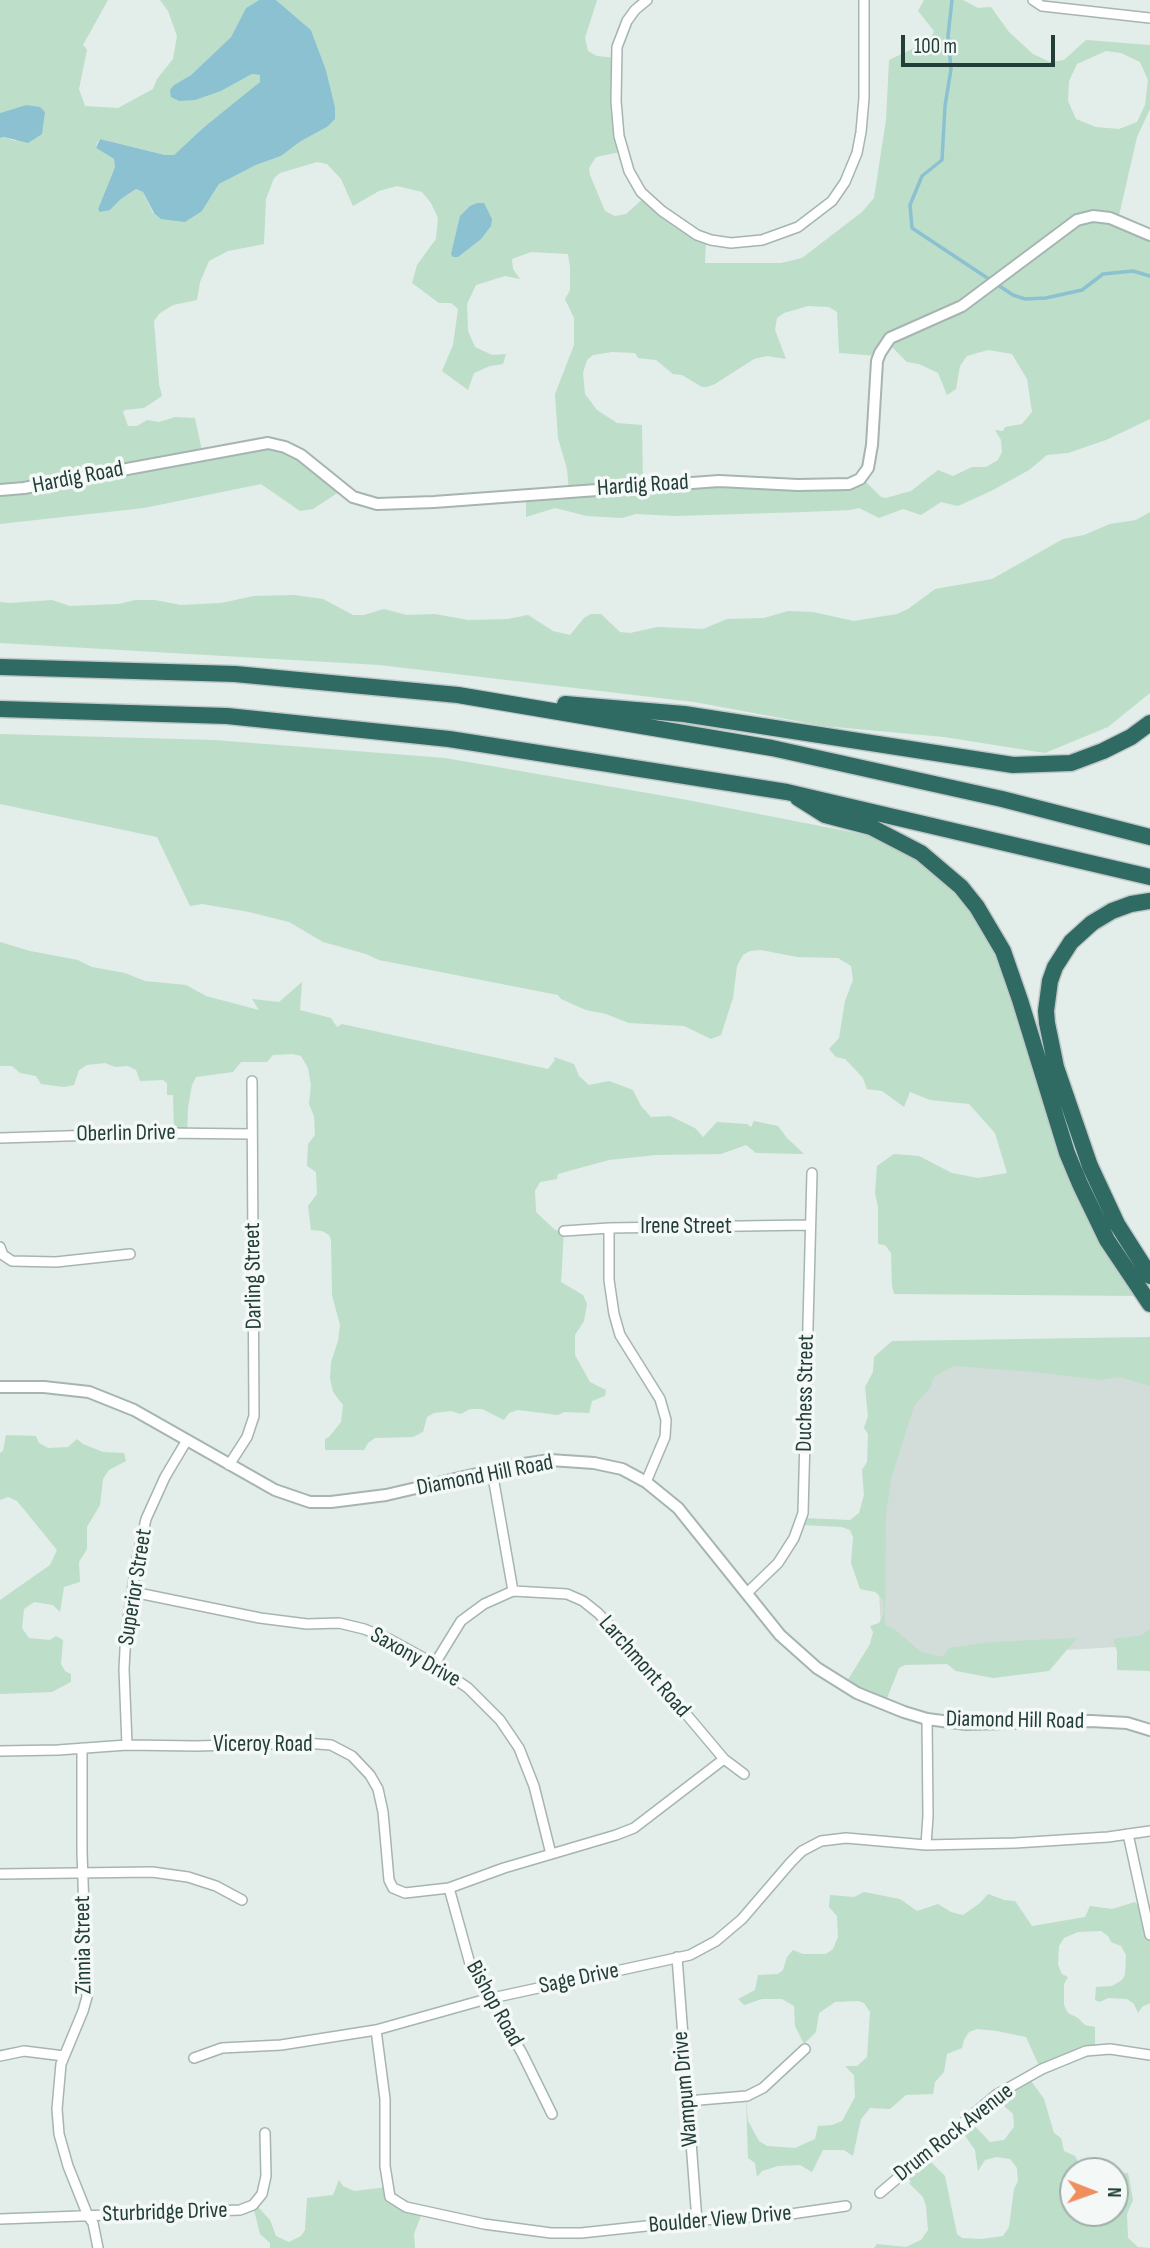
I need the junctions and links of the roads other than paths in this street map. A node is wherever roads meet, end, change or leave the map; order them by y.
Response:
1 (647, 0) edge
2 (864, 0) edge
3 (1032, 0) edge
4 (1150, 18) edge
5 (1150, 235) edge
6 (0, 490) edge
7 (0, 667) edge
8 (458, 695) junction
9 (0, 709) edge
10 (1150, 723) edge
11 (787, 792) junction
12 (1150, 837) edge
13 (1150, 877) edge
14 (1150, 901) edge
15 (252, 1081) dead end
16 (252, 1133) junction
17 (0, 1138) edge
18 (811, 1173) dead end
19 (809, 1225) junction
20 (609, 1228) junction
21 (564, 1231) dead end
22 (0, 1247) edge
23 (130, 1254) dead end
24 (1150, 1276) edge
25 (1150, 1304) edge
26 (0, 1387) edge
27 (187, 1440) junction
28 (229, 1465) junction
29 (492, 1471) junction
30 (646, 1482) junction
31 (513, 1591) junction
32 (133, 1592) junction
33 (747, 1593) junction
34 (434, 1665) junction
35 (927, 1718) junction
36 (1150, 1730) edge
37 (127, 1745) junction
38 (82, 1748) junction
39 (0, 1751) edge
40 (724, 1759) junction
41 (744, 1774) dead end
42 (1150, 1831) edge
43 (1128, 1834) junction
44 (926, 1846) junction
45 (551, 1854) junction
46 (0, 1874) edge
47 (83, 1875) junction
48 (449, 1888) junction
49 (242, 1900) dead end
50 (1150, 1935) edge
51 (677, 1957) junction
52 (489, 1999) junction
53 (376, 2030) junction
54 (805, 2049) dead end
55 (1150, 2055) edge
56 (0, 2056) edge
57 (64, 2056) junction
58 (194, 2058) dead end
59 (687, 2101) junction
60 (552, 2114) dead end
61 (265, 2133) dead end
62 (880, 2193) dead end
63 (846, 2206) dead end
64 (88, 2217) junction
65 (0, 2219) edge
66 (697, 2221) junction
67 (98, 2248) edge

1 - 2 street
3 - 4 street
5 - 6 street, Hardig Road
7 - 8 highway
8 - 10 highway
8 - 12 highway
9 - 11 highway
11 - 13 highway
11 - 25 highway
14 - 24 highway
15 - 16 street, Darling Street
16 - 17 street, Oberlin Drive
16 - 28 street, Darling Street
18 - 19 street, Duchess Street
19 - 20 street, Irene Street
19 - 33 street, Duchess Street
20 - 21 street, Irene Street
20 - 30 street
22 - 23 street
26 - 27 street, Diamond Hill Road
27 - 28 street, Diamond Hill Road
27 - 32 street, Superior Street
28 - 29 street, Diamond Hill Road
29 - 30 street, Diamond Hill Road
29 - 31 street
30 - 33 street, Diamond Hill Road
31 - 34 street, Larchmont Road
31 - 40 street, Larchmont Road
32 - 34 street, Saxony Drive
32 - 37 street, Superior Street
33 - 35 street, Diamond Hill Road
34 - 45 street, Saxony Drive
35 - 36 street, Diamond Hill Road
35 - 44 street
37 - 38 street, Viceroy Road
37 - 48 street, Viceroy Road
38 - 39 street, Viceroy Road
38 - 47 street, Zinnia Street
40 - 41 street, Larchmont Road
40 - 45 street, Viceroy Road
42 - 43 street
43 - 44 street
43 - 50 street
44 - 51 street, Sage Drive
45 - 48 street, Viceroy Road
46 - 47 street
47 - 49 street
47 - 57 street, Zinnia Street
48 - 52 street, Bishop Road
51 - 52 street, Sage Drive
51 - 59 street, Wampum Drive
52 - 53 street, Sage Drive
52 - 60 street, Bishop Road
53 - 58 street, Sage Drive
53 - 66 street, Boulder View Drive
54 - 59 street
55 - 62 street, Drum Rock Avenue
56 - 57 street
57 - 64 street, Zinnia Street
59 - 66 street, Wampum Drive
61 - 64 street, Sturbridge Drive
63 - 66 street, Boulder View Drive
64 - 65 street, Sturbridge Drive
64 - 67 street, Zinnia Street

